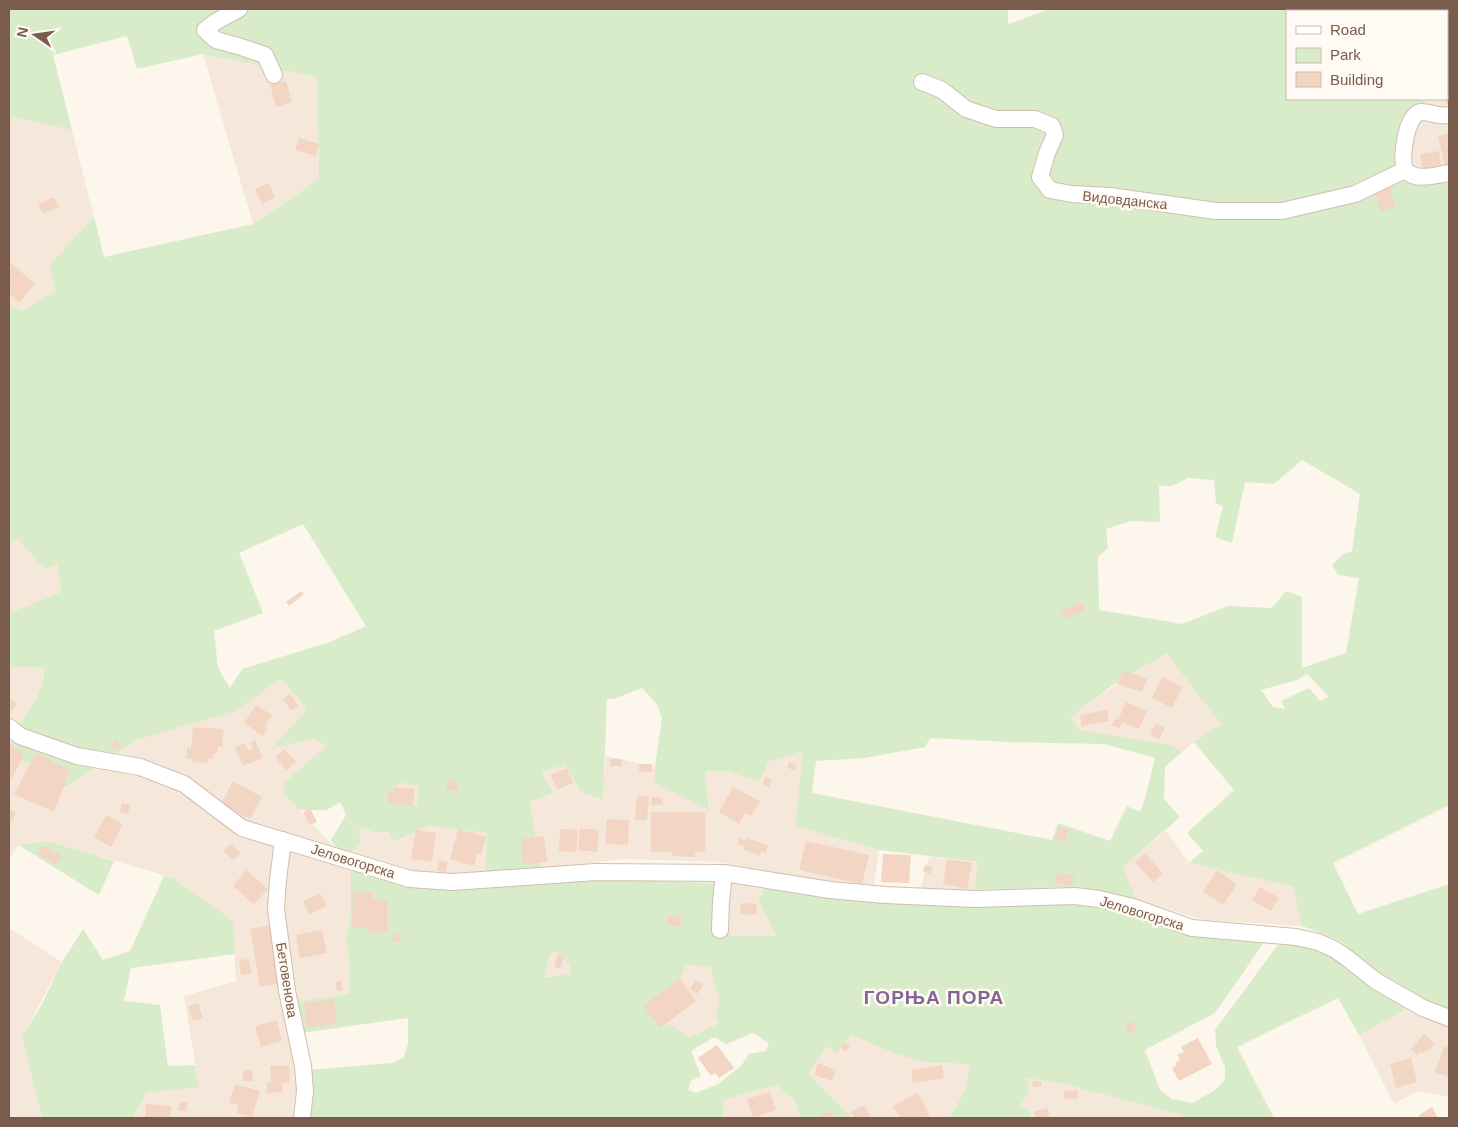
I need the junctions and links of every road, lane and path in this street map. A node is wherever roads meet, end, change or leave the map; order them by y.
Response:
1 (239, 9) edge
2 (274, 75) dead end
3 (922, 82) dead end
4 (1449, 115) edge
5 (1405, 170) junction
6 (1449, 173) edge
7 (9, 727) edge
8 (283, 840) junction
9 (724, 873) junction
10 (720, 930) dead end
11 (1449, 1018) edge
12 (302, 1118) edge

1 - 2 street
3 - 5 street, Видовданска
4 - 5 street
5 - 6 street
7 - 8 street, Јеловогорска
8 - 9 street, Јеловогорска
8 - 12 street, Бетовенова
9 - 10 street
9 - 11 street, Јеловогорска

